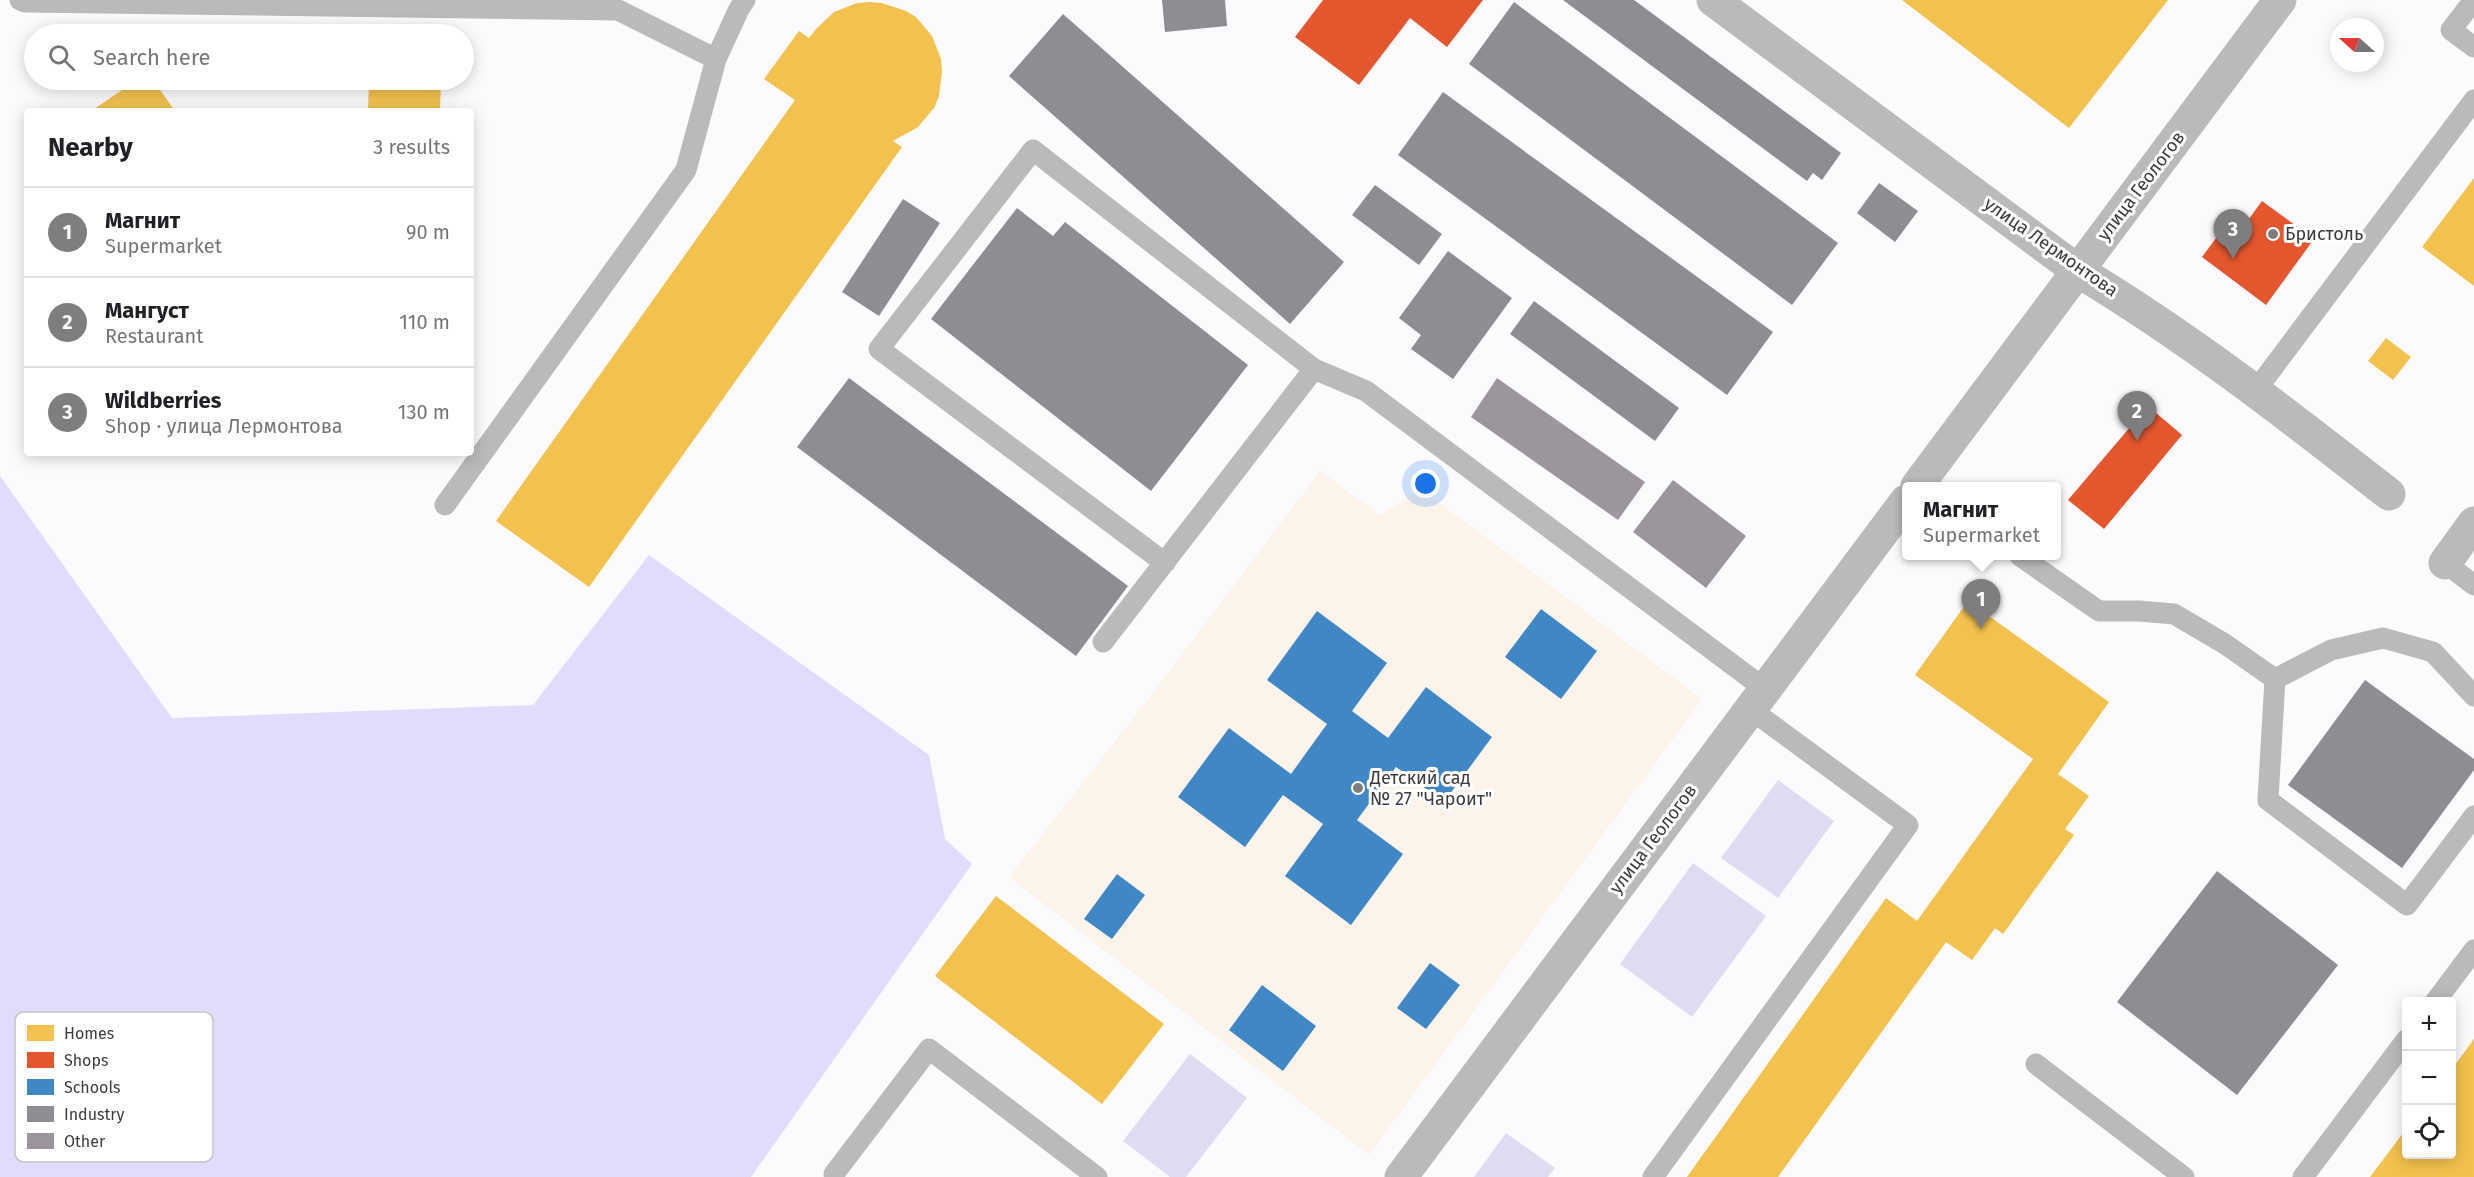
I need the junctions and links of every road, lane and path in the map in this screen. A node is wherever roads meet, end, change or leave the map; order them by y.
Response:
1 (20, 0) edge
2 (745, 0) edge
3 (1713, 0) edge
4 (2280, 0) edge
5 (2474, 0) edge
6 (377, 3) edge
7 (2474, 47) edge
8 (716, 59) junction
9 (2474, 100) edge
10 (2078, 271) junction
11 (1314, 369) junction
12 (2256, 390) junction
13 (1923, 482) edge
14 (2389, 494) dead end
15 (445, 505) dead end
16 (1902, 510) edge
17 (2474, 523) edge
18 (2027, 560) edge
19 (1165, 563) junction
20 (2445, 563) joint
21 (2474, 585) edge
22 (1103, 642) dead end
23 (2275, 679) junction
24 (2474, 696) edge
25 (1758, 699) junction
26 (2474, 816) edge
27 (2474, 950) edge
28 (2439, 997) edge
29 (2402, 1045) edge
30 (2036, 1064) dead end
31 (834, 1174) dead end
32 (1097, 1177) edge
33 (1401, 1177) edge
34 (1653, 1177) edge
35 (2184, 1177) edge
36 (2303, 1177) edge

1 - 6 lane
2 - 8 lane
3 - 10 street, улица Лермонтова
4 - 10 street, улица Геологов
5 - 7 lane
6 - 8 lane
8 - 15 lane
9 - 12 lane
10 - 12 street, улица Лермонтова
10 - 13 street, улица Геологов
11 - 19 lane
11 - 19 lane
11 - 25 lane
12 - 14 street, улица Лермонтова
16 - 25 street, улица Геологов
17 - 20 street
18 - 23 lane
19 - 22 lane
20 - 21 lane
23 - 24 lane
23 - 26 lane
25 - 33 street, улица Геологов
25 - 34 lane
27 - 28 lane
29 - 36 lane
30 - 35 lane
31 - 32 lane

